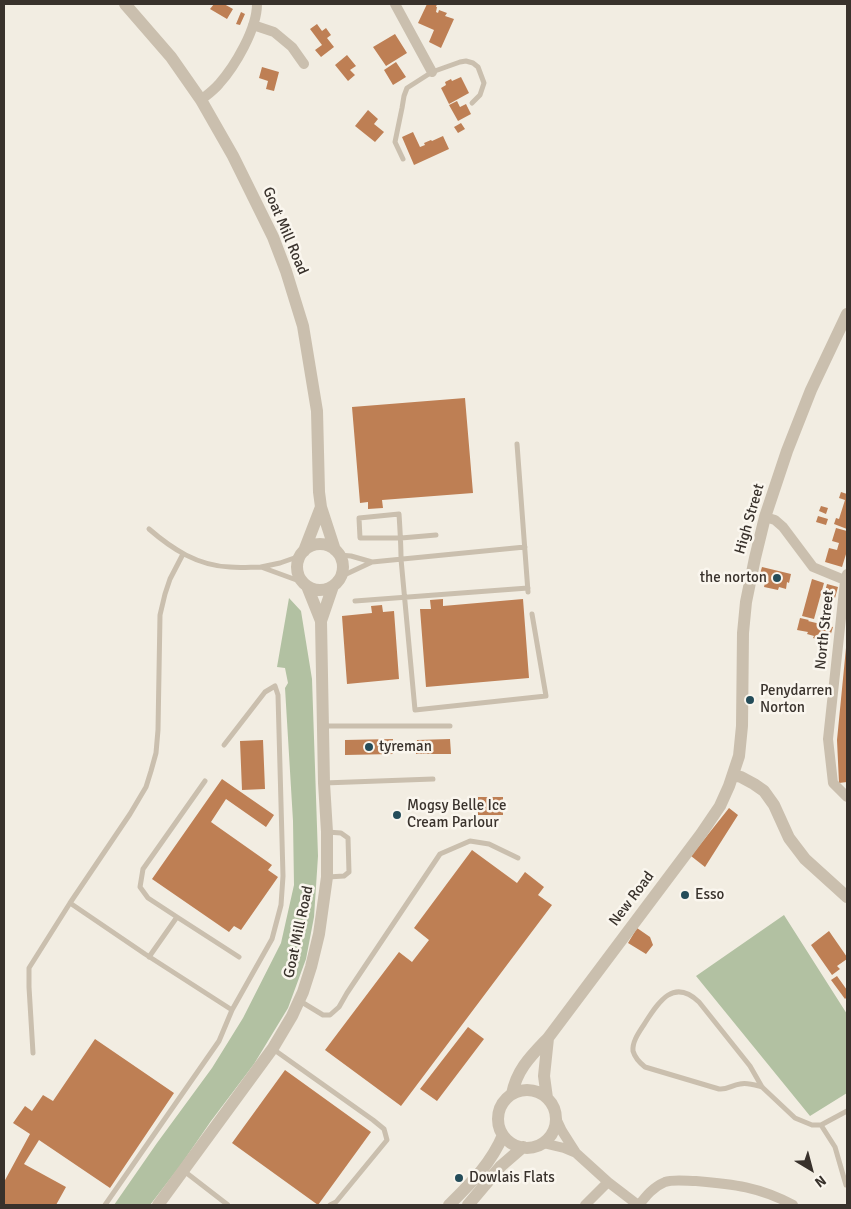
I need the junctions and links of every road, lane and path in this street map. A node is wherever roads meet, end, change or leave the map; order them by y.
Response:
1 (126, 4) edge
2 (257, 4) edge
3 (396, 4) edge
4 (253, 25) junction
5 (304, 64) dead end
6 (432, 72) junction
7 (201, 100) junction
8 (472, 103) dead end
9 (403, 159) dead end
10 (847, 314) edge
11 (517, 444) dead end
12 (321, 506) junction
13 (765, 517) junction
14 (149, 529) dead end
15 (436, 535) dead end
16 (401, 538) junction
17 (526, 547) junction
18 (337, 552) junction
19 (302, 553) junction
20 (183, 554) junction
21 (401, 559) junction
22 (372, 562) junction
23 (261, 568) junction
24 (847, 579) edge
25 (337, 581) junction
26 (305, 584) junction
27 (405, 598) junction
28 (356, 601) dead end
29 (532, 614) dead end
30 (321, 621) junction
31 (323, 726) junction
32 (450, 726) dead end
33 (224, 745) dead end
34 (732, 775) junction
35 (433, 779) dead end
36 (205, 782) dead end
37 (324, 783) junction
38 (847, 797) edge
39 (327, 832) junction
40 (518, 858) dead end
41 (327, 877) junction
42 (847, 897) edge
43 (70, 903) junction
44 (177, 917) junction
45 (149, 957) junction
46 (240, 958) dead end
47 (299, 1001) junction
48 (232, 1010) junction
49 (548, 1038) junction
50 (273, 1048) junction
51 (33, 1053) dead end
52 (762, 1087) junction
53 (512, 1094) junction
54 (547, 1098) junction
55 (847, 1110) edge
56 (555, 1116) junction
57 (821, 1125) junction
58 (502, 1135) junction
59 (543, 1142) junction
60 (523, 1148) junction
61 (576, 1153) junction
62 (184, 1171) junction
63 (608, 1182) junction
64 (846, 1185) edge
65 (104, 1205) edge
66 (158, 1205) edge
67 (228, 1205) edge
68 (330, 1205) edge
69 (449, 1205) edge
70 (468, 1205) edge
71 (585, 1205) edge
72 (638, 1205) edge
73 (793, 1205) edge

1 - 7 street, Goat Mill Road
2 - 4 street
3 - 6 street
4 - 5 street
4 - 7 street
6 - 8 lane
6 - 9 lane
7 - 12 street, Goat Mill Road
10 - 13 street, High Street
11 - 17 lane
12 - 18 street, Goat Mill Road
12 - 19 street, Goat Mill Road
13 - 24 street
13 - 34 street, High Street
14 - 20 lane
15 - 16 lane
16 - 16 lane
16 - 21 lane
17 - 21 lane
17 - 27 lane
18 - 19 street
18 - 22 lane
18 - 25 street
19 - 23 lane
19 - 26 street
20 - 23 lane
20 - 43 lane
21 - 22 lane
21 - 27 lane
22 - 25 lane
23 - 26 lane
24 - 38 street, North Street
25 - 26 street
25 - 30 street, Goat Mill Road
26 - 30 street, Goat Mill Road
27 - 28 lane
27 - 29 lane
30 - 31 street, Goat Mill Road
31 - 32 lane
31 - 37 street, Goat Mill Road
33 - 48 lane
34 - 42 street
34 - 49 street, New Road
35 - 37 lane
36 - 44 lane
37 - 39 street, Goat Mill Road
39 - 41 street, Goat Mill Road
39 - 41 lane
40 - 47 lane
41 - 47 street, Goat Mill Road
43 - 45 lane
43 - 51 lane
44 - 45 lane
44 - 46 lane
45 - 48 lane
47 - 50 street, Goat Mill Road
48 - 65 lane
49 - 53 street, New Road
49 - 54 street
50 - 62 street, Goat Mill Road
50 - 68 lane
52 - 52 lane
52 - 57 lane
53 - 54 street
53 - 58 street
54 - 56 street
55 - 57 lane
56 - 59 street
56 - 61 street
57 - 64 lane
58 - 60 street
58 - 69 street
59 - 60 street
59 - 61 street
60 - 70 street
61 - 63 street
62 - 66 street, Goat Mill Road
62 - 67 lane
63 - 71 street
63 - 72 street
72 - 73 street

